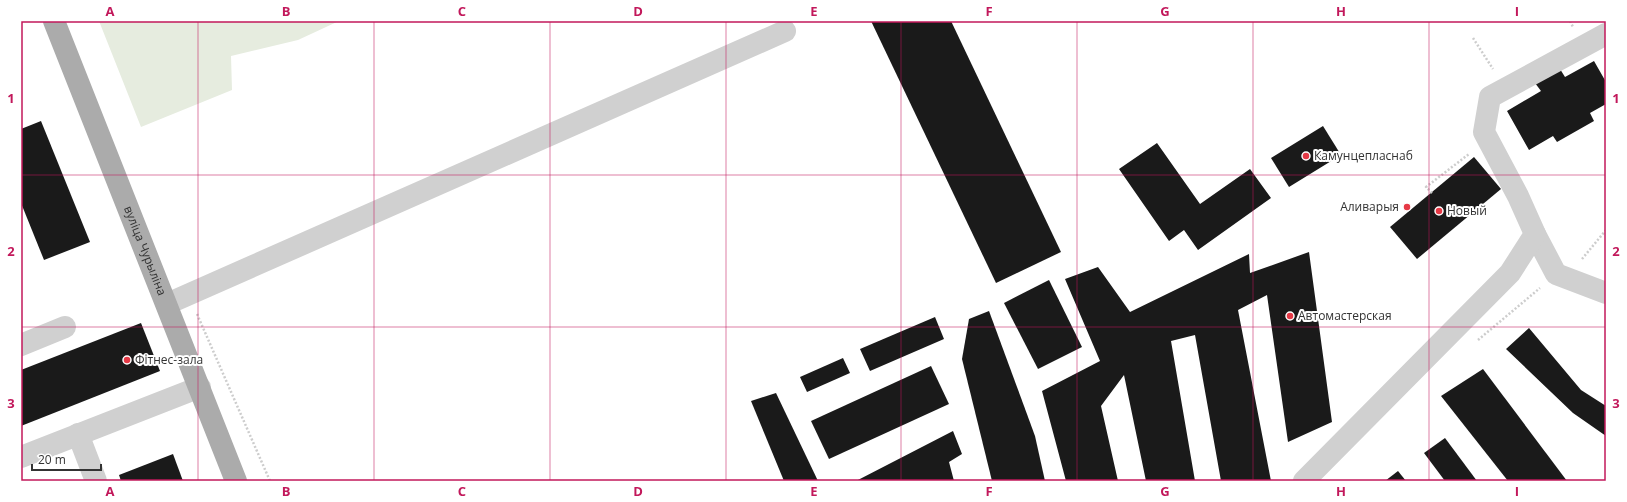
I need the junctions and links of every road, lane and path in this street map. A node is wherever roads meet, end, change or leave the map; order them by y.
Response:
1 (54, 21) edge
2 (785, 31) dead end
3 (1606, 34) edge
4 (1473, 38) dead end
5 (1506, 88) junction
6 (1489, 142) junction
7 (1432, 193) dead end
8 (1606, 230) edge
9 (1536, 234) junction
10 (1556, 274) junction
11 (1606, 293) edge
12 (189, 294) junction
13 (166, 304) junction
14 (65, 327) dead end
15 (21, 345) edge
16 (200, 387) junction
17 (78, 434) junction
18 (21, 457) edge
19 (96, 481) edge
20 (236, 481) edge
21 (270, 481) edge
22 (1304, 481) edge

1 - 13 main road, вуліца Чурыліна
2 - 12 lane
3 - 5 lane
4 - 5 path
5 - 6 lane
6 - 7 path
6 - 9 lane
8 - 10 path
9 - 10 lane
9 - 22 lane
10 - 11 lane
12 - 13 lane
12 - 21 path
13 - 16 main road, вуліца Чурыліна
14 - 15 lane
16 - 17 lane
16 - 20 main road, вуліца Чурыліна
17 - 18 lane
17 - 19 lane

